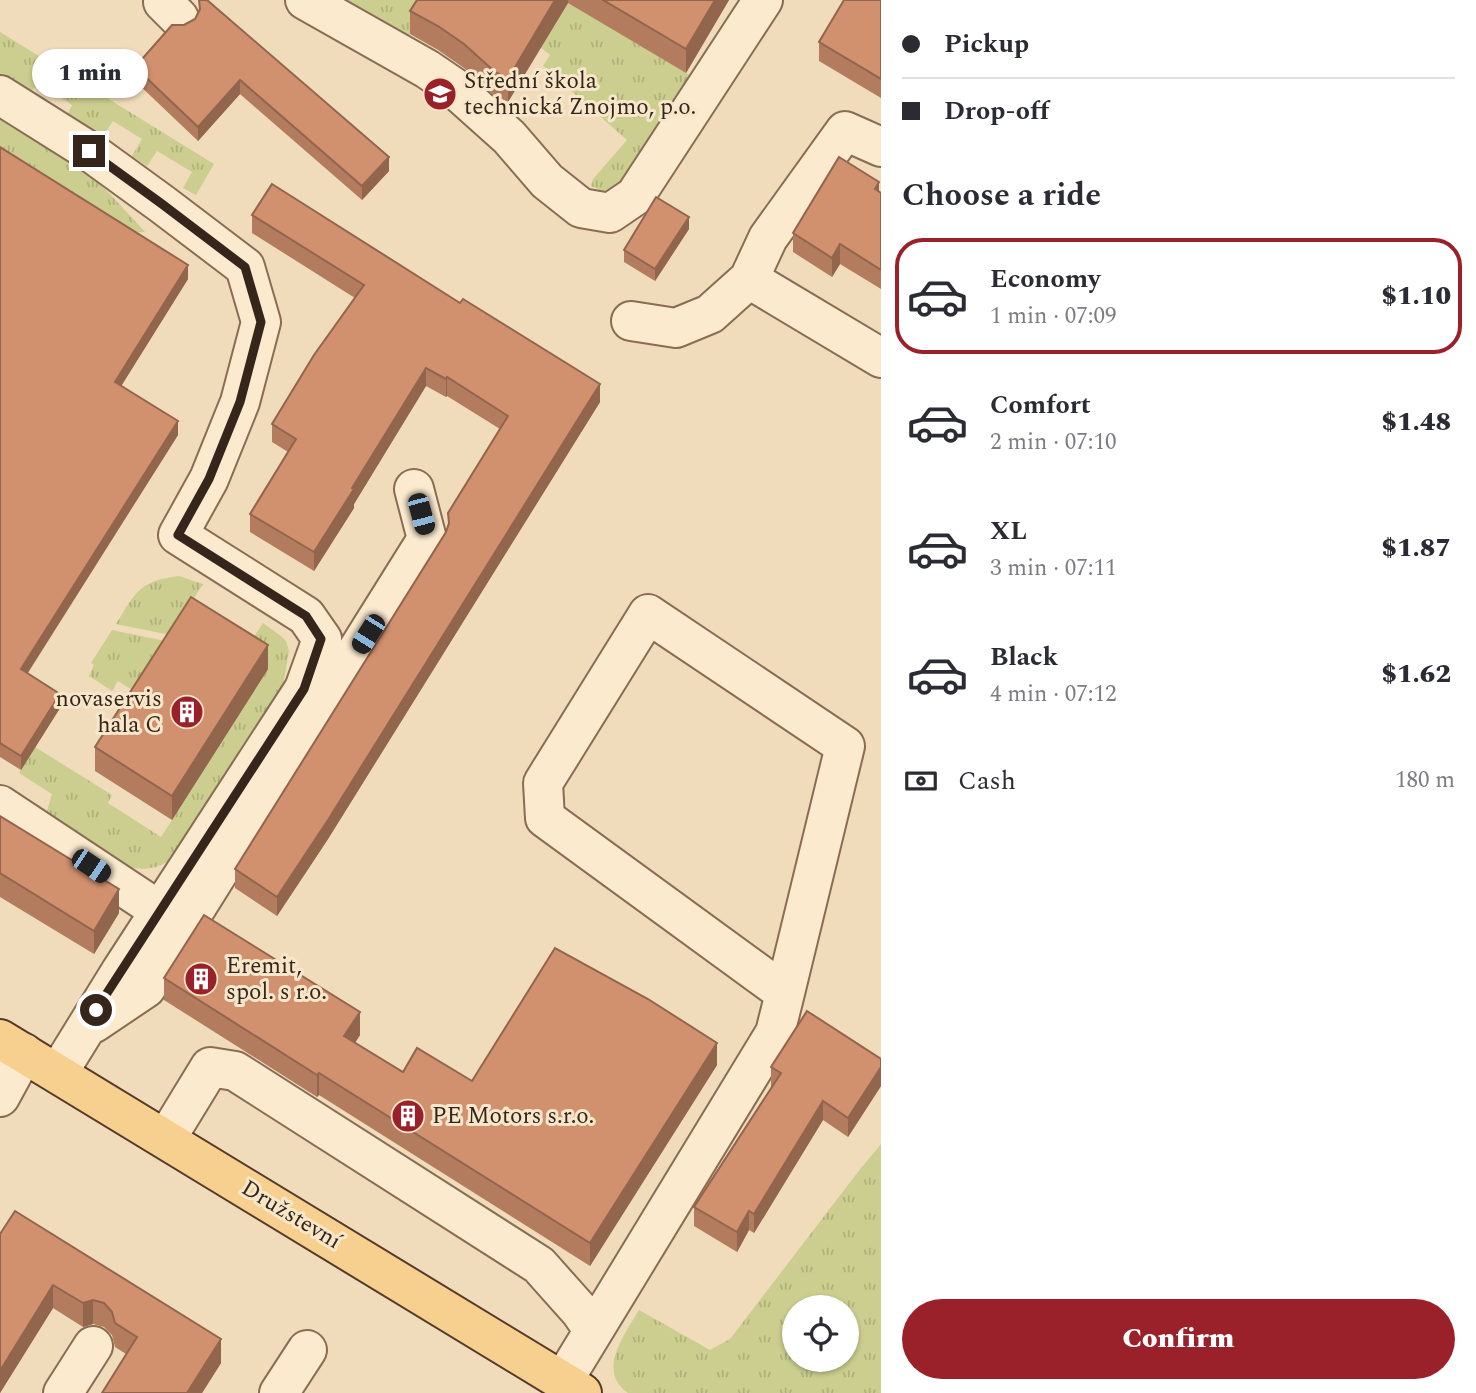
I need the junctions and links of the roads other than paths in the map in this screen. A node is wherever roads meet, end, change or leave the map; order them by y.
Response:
1 (305, 0) edge
2 (763, 0) edge
3 (0, 95) edge
4 (881, 147) edge
5 (749, 279) junction
6 (631, 321) dead end
7 (881, 358) edge
8 (414, 489) dead end
9 (0, 805) edge
10 (160, 911) junction
11 (785, 993) junction
12 (84, 1030) junction
13 (12, 1046) edge
14 (58, 1073) junction
15 (0, 1097) edge
16 (166, 1139) junction
17 (593, 1330) junction
18 (93, 1346) dead end
19 (307, 1350) dead end
20 (573, 1387) edge
21 (63, 1393) edge
22 (278, 1393) edge

1 - 2 lane
3 - 10 lane
4 - 5 lane
5 - 6 lane
5 - 7 lane
8 - 12 lane
9 - 10 lane
10 - 12 lane
11 - 11 lane
11 - 17 lane
12 - 14 lane
13 - 14 main road, Družstevní
13 - 15 lane
14 - 16 main road, Družstevní
16 - 17 lane
16 - 20 main road, Družstevní
17 - 20 lane
18 - 21 lane
19 - 22 lane

